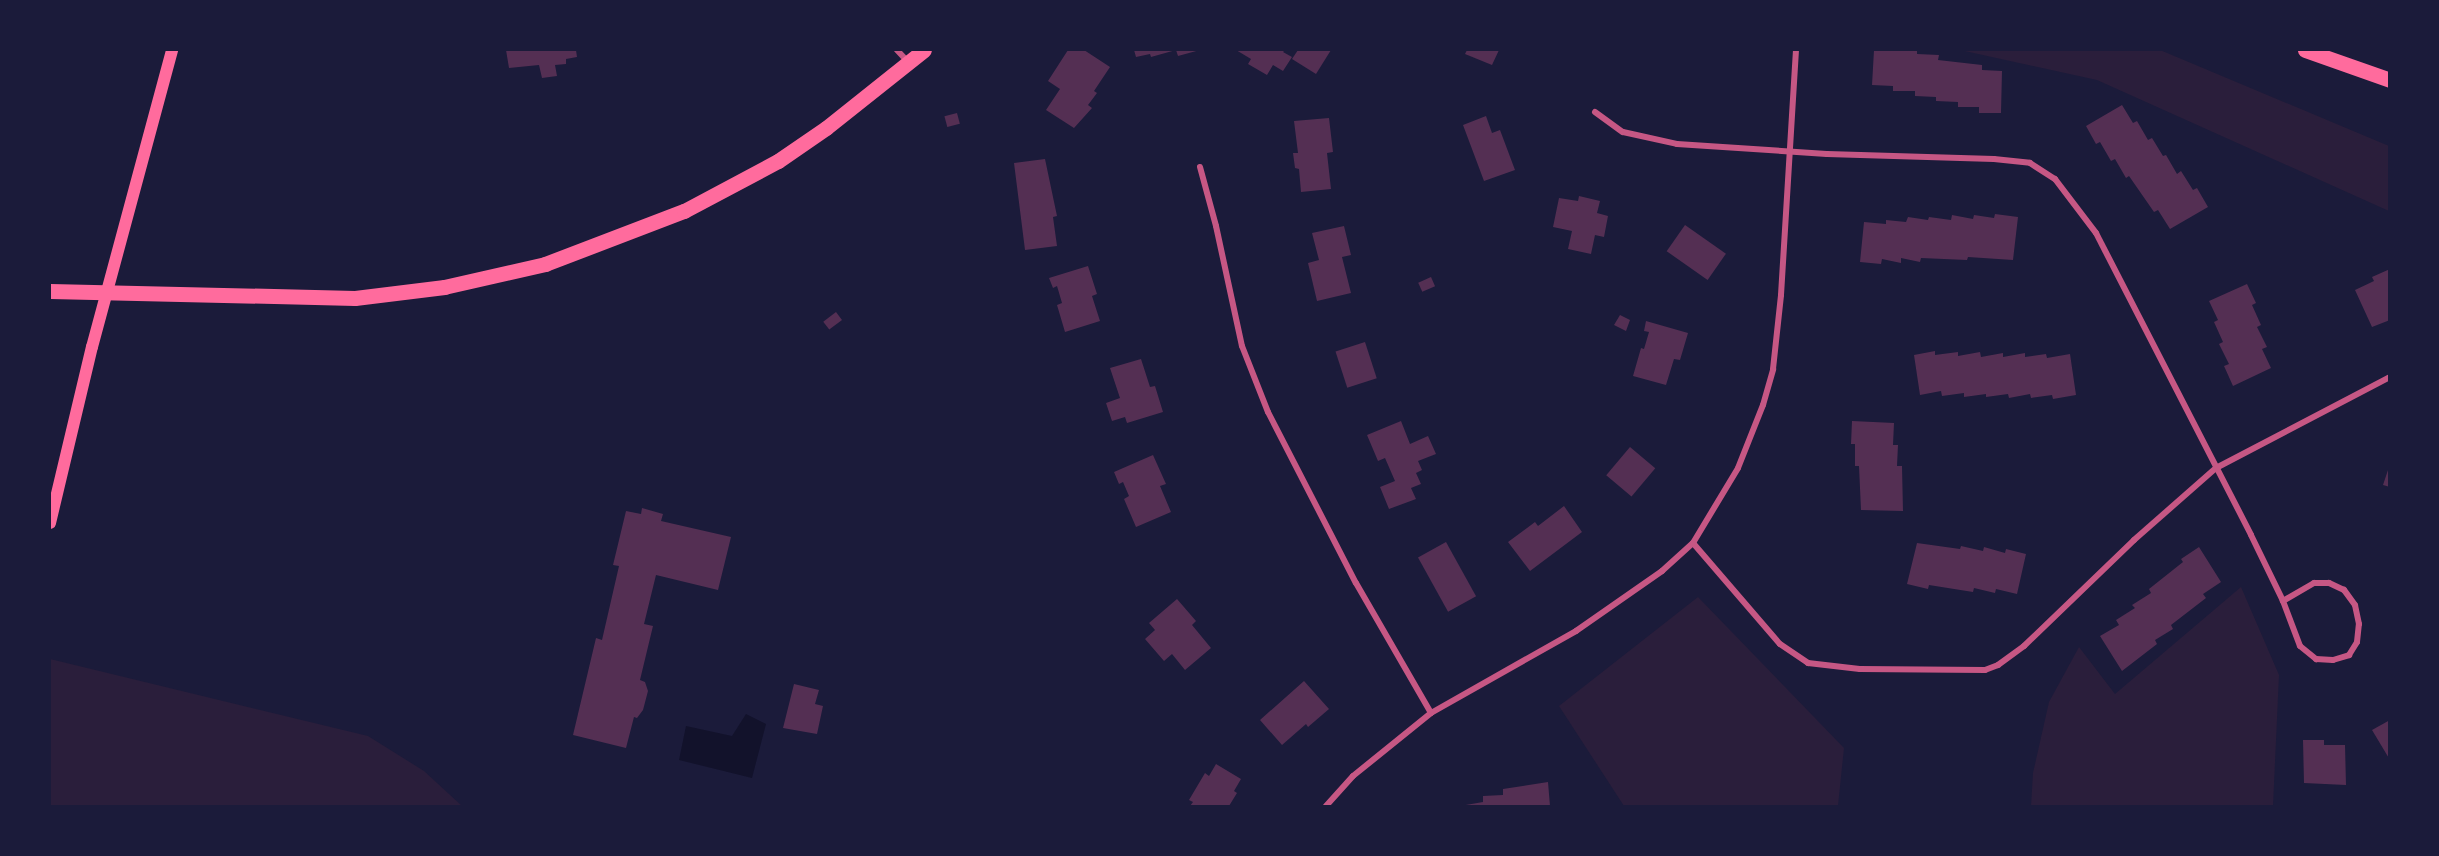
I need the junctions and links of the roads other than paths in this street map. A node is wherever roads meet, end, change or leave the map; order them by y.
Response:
1 (172, 50) edge
2 (897, 50) edge
3 (924, 50) edge
4 (1796, 50) edge
5 (2305, 50) edge
6 (908, 63) junction
7 (2390, 80) edge
8 (1595, 112) dead end
9 (1790, 150) junction
10 (1200, 167) dead end
11 (50, 291) edge
12 (108, 293) junction
13 (2390, 377) edge
14 (2216, 468) junction
15 (50, 523) edge
16 (1693, 543) junction
17 (2283, 601) junction
18 (1431, 713) junction
19 (1326, 807) edge

1 - 12 main road
2 - 6 street
3 - 6 main road
4 - 9 street
5 - 7 main road
6 - 12 main road
8 - 9 street
9 - 14 street
9 - 16 street
10 - 18 street
11 - 12 main road
12 - 15 main road
13 - 14 street
14 - 16 street
14 - 17 street
16 - 18 street
17 - 17 street
18 - 19 street

